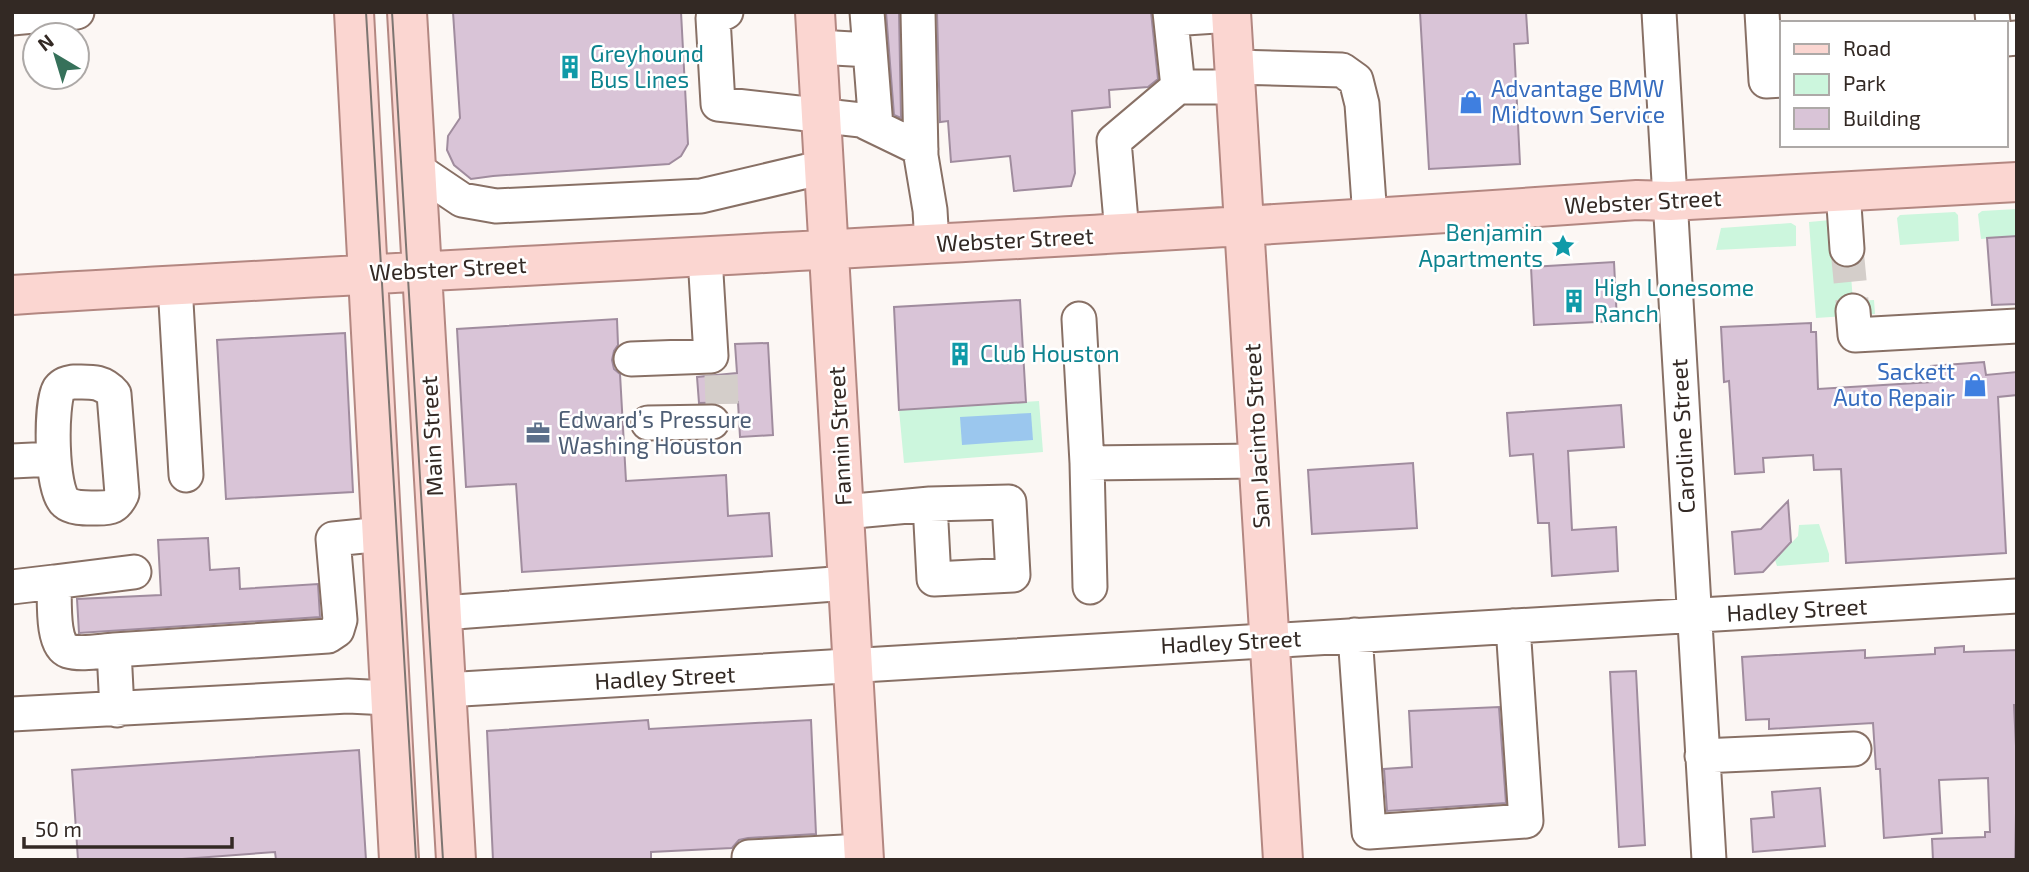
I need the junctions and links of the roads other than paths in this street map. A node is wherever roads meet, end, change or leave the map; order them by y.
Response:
1 (76, 12) edge
2 (354, 12) edge
3 (407, 12) edge
4 (726, 12) edge
5 (867, 12) edge
6 (918, 12) edge
7 (1659, 12) edge
8 (1762, 12) edge
9 (1231, 14) edge
10 (1171, 16) edge
11 (12, 18) edge
12 (816, 30) edge
13 (870, 50) junction
14 (1235, 77) junction
15 (1780, 80) edge
16 (1178, 87) junction
17 (821, 116) junction
18 (876, 127) junction
19 (921, 149) junction
20 (824, 167) junction
21 (416, 169) junction
22 (2017, 182) edge
23 (1843, 191) junction
24 (1670, 201) junction
25 (1370, 218) junction
26 (1245, 226) junction
27 (1122, 233) junction
28 (932, 244) junction
29 (1847, 249) tunnel mouth
30 (830, 251) junction
31 (705, 257) junction
32 (422, 270) junction
33 (367, 273) junction
34 (175, 285) junction
35 (12, 295) edge
36 (1853, 311) tunnel mouth
37 (1079, 318) dead end
38 (2017, 326) edge
39 (631, 359) dead end
40 (713, 390) junction
41 (648, 424) dead end
42 (54, 459) dead end
43 (12, 461) edge
44 (1259, 461) junction
45 (1087, 463) junction
46 (186, 475) dead end
47 (930, 504) dead end
48 (844, 512) junction
49 (383, 534) junction
50 (134, 572) dead end
51 (54, 582) junction
52 (848, 583) junction
53 (12, 587) edge
54 (1090, 587) dead end
55 (2017, 596) edge
56 (442, 613) junction
57 (1693, 616) junction
58 (1513, 626) junction
59 (1355, 635) junction
60 (1270, 639) junction
61 (114, 650) junction
62 (853, 666) junction
63 (445, 690) junction
64 (389, 698) junction
65 (117, 710) junction
66 (12, 715) edge
67 (1854, 749) dead end
68 (1702, 756) junction
69 (863, 855) edge
70 (399, 860) edge
71 (456, 860) edge
72 (749, 860) edge
73 (1283, 860) edge
74 (1709, 860) edge

1 - 11 street
2 - 33 main road
3 - 21 main road, Main Street
4 - 17 street
5 - 13 street
6 - 19 street
7 - 24 street, Caroline Street
8 - 15 street
9 - 10 street
9 - 14 main road, San Jacinto Street
10 - 16 street
12 - 13 street
12 - 17 main road, Fannin Street
13 - 18 street
14 - 16 street
14 - 25 street
14 - 26 main road, San Jacinto Street
16 - 27 street
17 - 18 street
17 - 20 main road, Fannin Street
18 - 19 street
19 - 28 street
20 - 21 street
20 - 30 main road, Fannin Street
21 - 32 main road, Main Street
22 - 23 main road, Webster Street
23 - 24 main road, Webster Street
23 - 29 street
24 - 25 main road, Webster Street
24 - 57 street, Caroline Street
25 - 26 main road, Webster Street
26 - 27 main road, Webster Street
26 - 44 main road, San Jacinto Street
27 - 28 main road, Webster Street
28 - 30 main road, Webster Street
30 - 31 main road, Webster Street
30 - 48 main road, Fannin Street
31 - 32 main road, Webster Street
31 - 40 street
32 - 33 main road, Webster Street
32 - 56 main road, Main Street
33 - 34 main road, Webster Street
33 - 49 main road
34 - 35 main road, Webster Street
34 - 46 street
36 - 38 street
37 - 45 street
39 - 40 street
40 - 41 street
42 - 43 street
44 - 45 street
44 - 60 main road, San Jacinto Street
45 - 54 street
47 - 48 street
48 - 52 main road, Fannin Street
49 - 61 street
49 - 64 main road
50 - 51 street
51 - 53 street
51 - 61 street
52 - 56 street
52 - 62 main road, Fannin Street
55 - 57 street, Hadley Street
56 - 63 main road, Main Street
57 - 58 street, Hadley Street
57 - 68 street, Caroline Street
58 - 59 street, Hadley Street
58 - 59 street
59 - 60 street, Hadley Street
60 - 62 street, Hadley Street
60 - 73 main road, San Jacinto Street
61 - 65 street
62 - 63 street, Hadley Street
62 - 69 main road, Fannin Street
63 - 71 main road, Main Street
64 - 65 street
64 - 70 main road
65 - 66 street
67 - 68 street
68 - 74 street, Caroline Street
69 - 72 street

